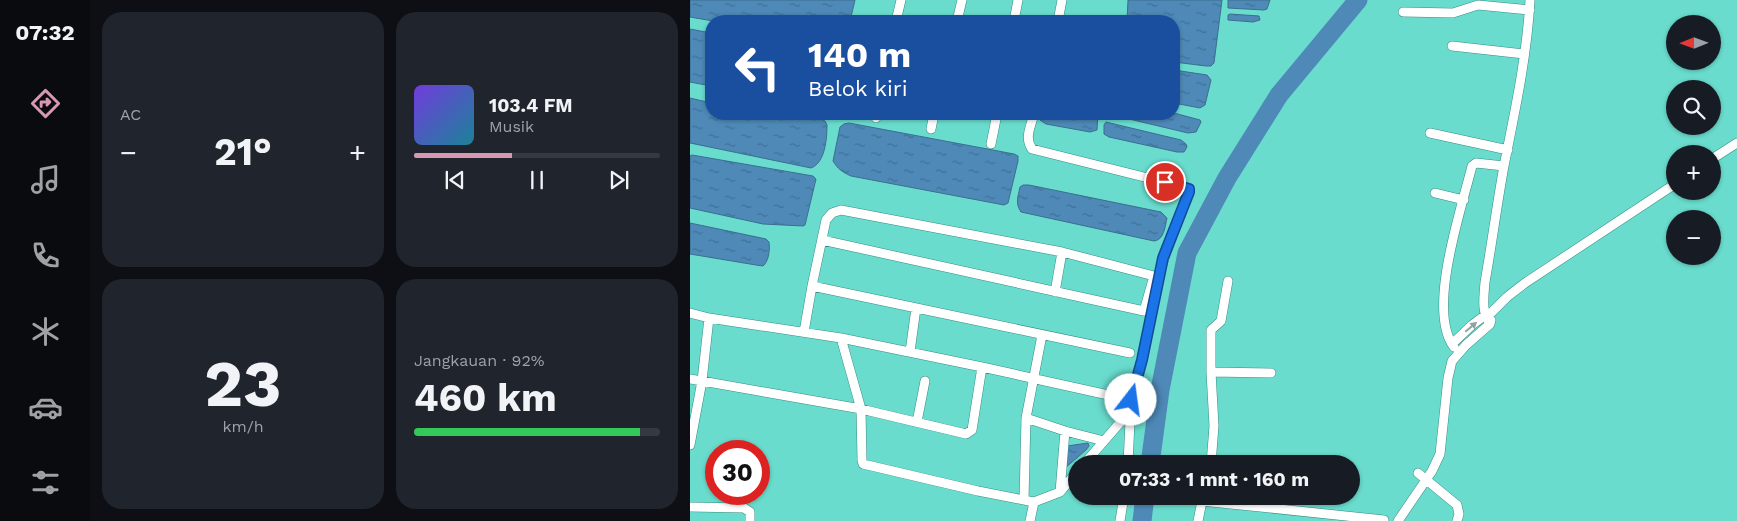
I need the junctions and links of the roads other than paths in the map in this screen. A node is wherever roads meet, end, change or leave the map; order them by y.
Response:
1 (901, 0) edge
2 (962, 0) edge
3 (1018, 0) edge
4 (1062, 0) edge
5 (1530, 5) edge
6 (1403, 12) dead end
7 (897, 15) edge
8 (958, 15) edge
9 (1015, 15) edge
10 (1059, 15) edge
11 (1452, 46) dead end
12 (1524, 54) junction
13 (933, 120) edge
14 (995, 120) edge
15 (1032, 120) edge
16 (931, 128) dead end
17 (1430, 133) dead end
18 (1737, 143) edge
19 (991, 144) dead end
20 (1508, 150) junction
21 (1721, 153) edge
22 (1504, 166) junction
23 (1666, 190) edge
24 (1435, 193) dead end
25 (1464, 200) junction
26 (822, 240) junction
27 (1062, 252) junction
28 (1228, 282) dead end
29 (812, 286) junction
30 (1055, 292) junction
31 (916, 308) junction
32 (690, 313) edge
33 (1488, 314) junction
34 (710, 318) junction
35 (804, 332) junction
36 (1042, 335) junction
37 (841, 338) junction
38 (1452, 344) junction
39 (910, 352) junction
40 (1459, 353) junction
41 (1130, 354) dead end
42 (982, 367) junction
43 (1211, 372) junction
44 (1271, 373) dead end
45 (1033, 378) junction
46 (690, 379) edge
47 (702, 381) junction
48 (924, 381) dead end
49 (1435, 399) dead end
50 (1446, 399) junction
51 (1131, 400) junction
52 (861, 409) junction
53 (1131, 410) junction
54 (1026, 418) junction
55 (917, 422) junction
56 (1065, 431) junction
57 (1104, 441) junction
58 (690, 445) edge
59 (1092, 455) edge
60 (1128, 455) edge
61 (1212, 455) edge
62 (1418, 473) dead end
63 (1427, 479) junction
64 (1068, 482) edge
65 (1060, 492) junction
66 (1029, 501) junction
67 (1123, 505) edge
68 (1202, 505) edge
69 (1255, 505) edge
70 (690, 507) edge
71 (1384, 520) edge
72 (750, 521) edge
73 (1030, 521) edge
74 (1120, 521) edge
75 (1198, 521) edge
76 (1398, 521) edge
77 (1457, 521) edge

1 - 7 street
2 - 8 street
3 - 9 street
4 - 10 street
5 - 6 street
5 - 12 street
11 - 12 street
12 - 20 street
13 - 16 street
14 - 19 street
15 - 51 street
17 - 20 street
18 - 21 street
20 - 22 street
22 - 25 street
22 - 33 street
23 - 33 street
24 - 25 street
25 - 38 street
26 - 27 street
26 - 29 street
26 - 30 street
27 - 30 street
27 - 30 street
28 - 43 street
29 - 31 street
29 - 35 street
31 - 36 street
31 - 39 street
32 - 34 street
38 -> 33 street
33 - 40 street
34 - 35 street
34 - 47 street
35 - 37 street
36 - 41 street
36 - 45 street
37 - 39 street
37 - 52 street
38 - 40 street
39 - 42 street
40 - 50 street
42 - 45 street
42 - 55 street
43 - 44 street
43 - 61 street
45 - 51 street
45 - 54 street
46 - 47 street
47 - 52 street
47 - 58 street
48 - 55 street
49 - 50 street
50 - 63 street
51 - 53 street
52 - 55 street
52 - 66 street
53 - 57 street
53 - 60 street
54 - 56 street
54 - 66 street
56 - 57 street
56 - 65 street
57 - 59 street
62 - 63 street
63 - 76 street
63 - 77 street
64 - 65 street
65 - 66 street
66 - 73 street
67 - 74 street
68 - 75 street
69 - 71 street
70 - 72 street

